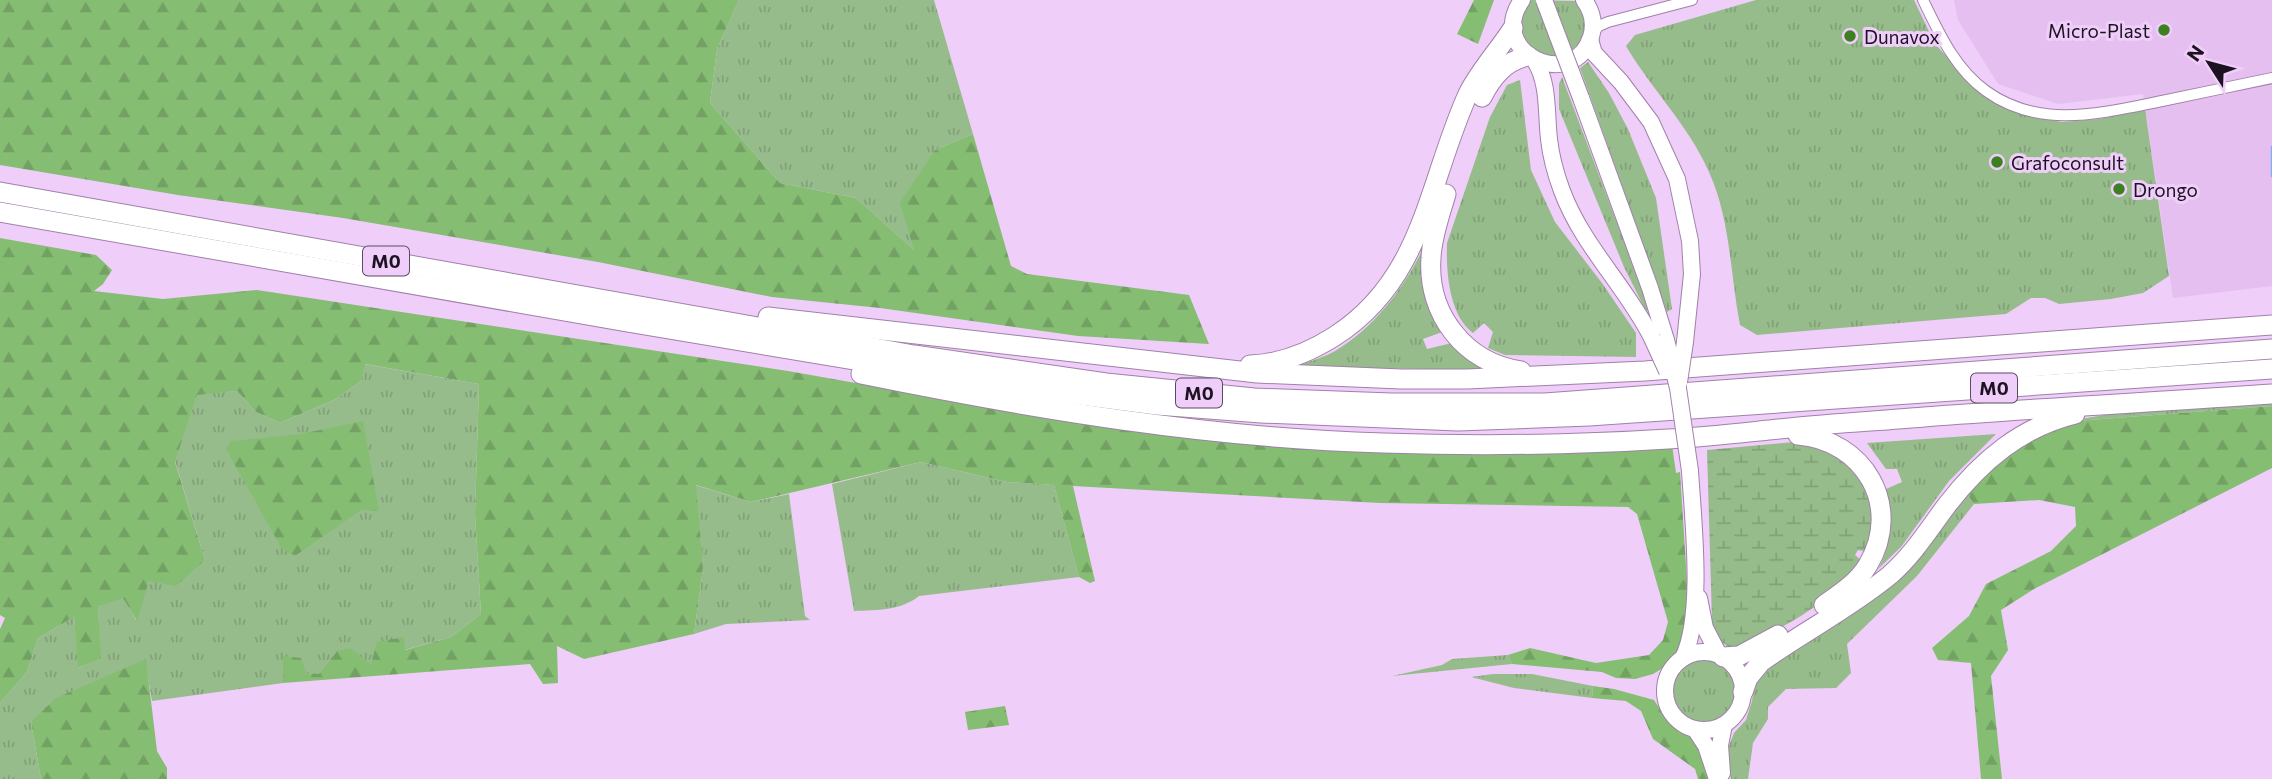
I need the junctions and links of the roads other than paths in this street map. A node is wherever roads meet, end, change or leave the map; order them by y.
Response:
1 (1544, 0) edge
2 (1584, 0) edge
3 (1692, 0) edge
4 (1923, 0) edge
5 (1520, 1) edge
6 (1513, 27) junction
7 (1590, 37) junction
8 (1532, 58) junction
9 (2272, 78) edge
10 (0, 192) edge
11 (0, 212) edge
12 (670, 312) junction
13 (2272, 324) edge
14 (725, 337) junction
15 (1659, 339) junction
16 (2272, 349) edge
17 (1209, 368) junction
18 (2272, 369) edge
19 (1549, 376) junction
20 (1678, 388) junction
21 (2272, 394) edge
22 (2115, 405) junction
23 (1762, 432) junction
24 (1695, 580) junction
25 (1721, 656) junction
26 (1683, 658) junction
27 (1743, 692) junction
28 (1724, 725) junction
29 (1695, 729) junction
30 (1717, 779) edge
31 (1723, 779) edge

1 - 15 main road, bridge
2 - 7 main road
3 - 7 street
4 - 9 street
5 - 6 main road
6 - 8 main road
6 - 17 highway
7 - 8 main road
7 - 20 main road, bridge
8 - 15 main road
8 - 19 highway
10 - 12 highway, M0
11 - 14 highway, M0
12 - 16 highway, M0
12 - 17 highway
13 - 19 highway
14 - 18 highway, M0
14 - 23 highway
15 - 20 main road, bridge
17 - 19 highway
20 - 24 main road, bridge
21 - 22 highway
22 - 23 highway
22 - 27 highway
23 - 25 highway
24 - 25 main road
24 - 26 main road
25 - 26 main road
25 - 27 main road
26 - 29 main road
27 - 28 main road
28 - 29 main road
28 - 31 main road
29 - 30 main road

